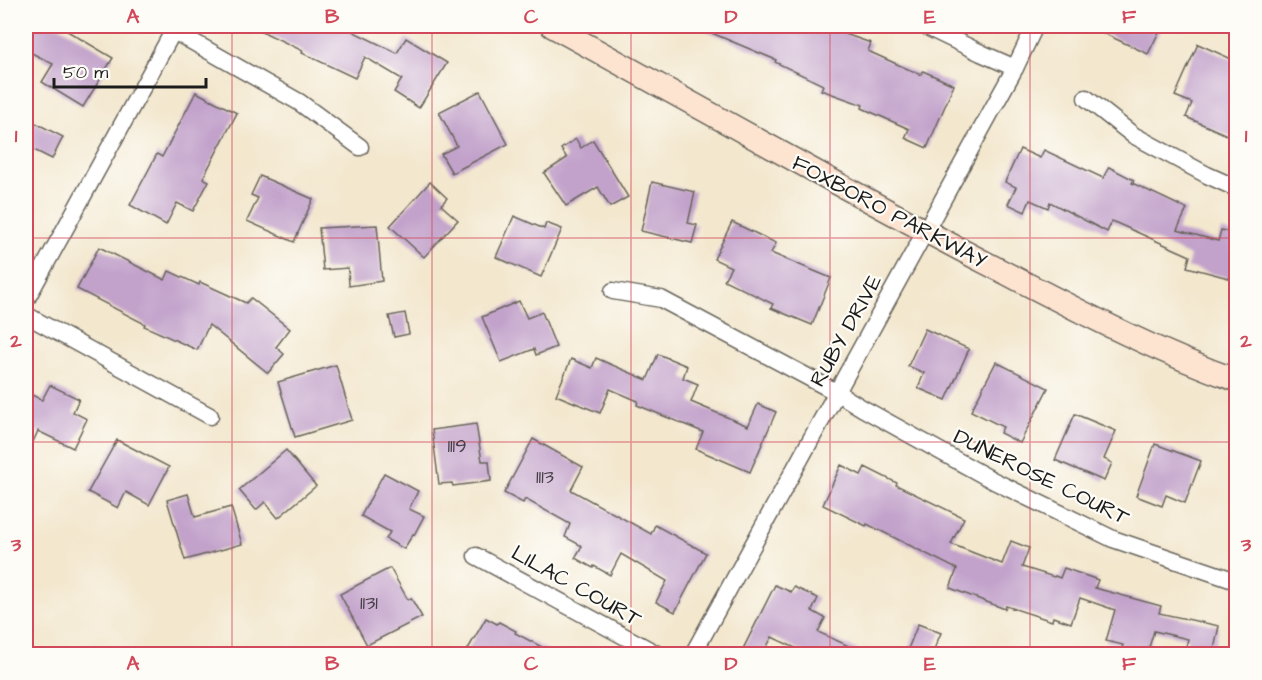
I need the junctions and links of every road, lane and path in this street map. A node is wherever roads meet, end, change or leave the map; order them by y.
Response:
1 (552, 26) edge
2 (925, 26) edge
3 (1035, 26) edge
4 (171, 27) edge
5 (1015, 68) junction
6 (1086, 98) dead end
7 (360, 147) dead end
8 (1236, 188) edge
9 (925, 231) junction
10 (613, 291) dead end
11 (26, 300) edge
12 (26, 315) edge
13 (1236, 380) edge
14 (836, 392) junction
15 (210, 416) dead end
16 (476, 555) dead end
17 (1236, 581) edge
18 (657, 654) edge
19 (693, 654) edge

1 - 9 main road, FOXBORO PARKWAY
2 - 5 street
3 - 5 street, RUBY DRIVE
4 - 7 street
4 - 11 street
5 - 9 street, RUBY DRIVE
6 - 8 street
9 - 13 main road, FOXBORO PARKWAY
9 - 14 street, RUBY DRIVE
10 - 14 street, DUNEROSE COURT
12 - 15 street
14 - 17 street, DUNEROSE COURT
14 - 19 street, RUBY DRIVE
16 - 18 street, LILAC COURT

